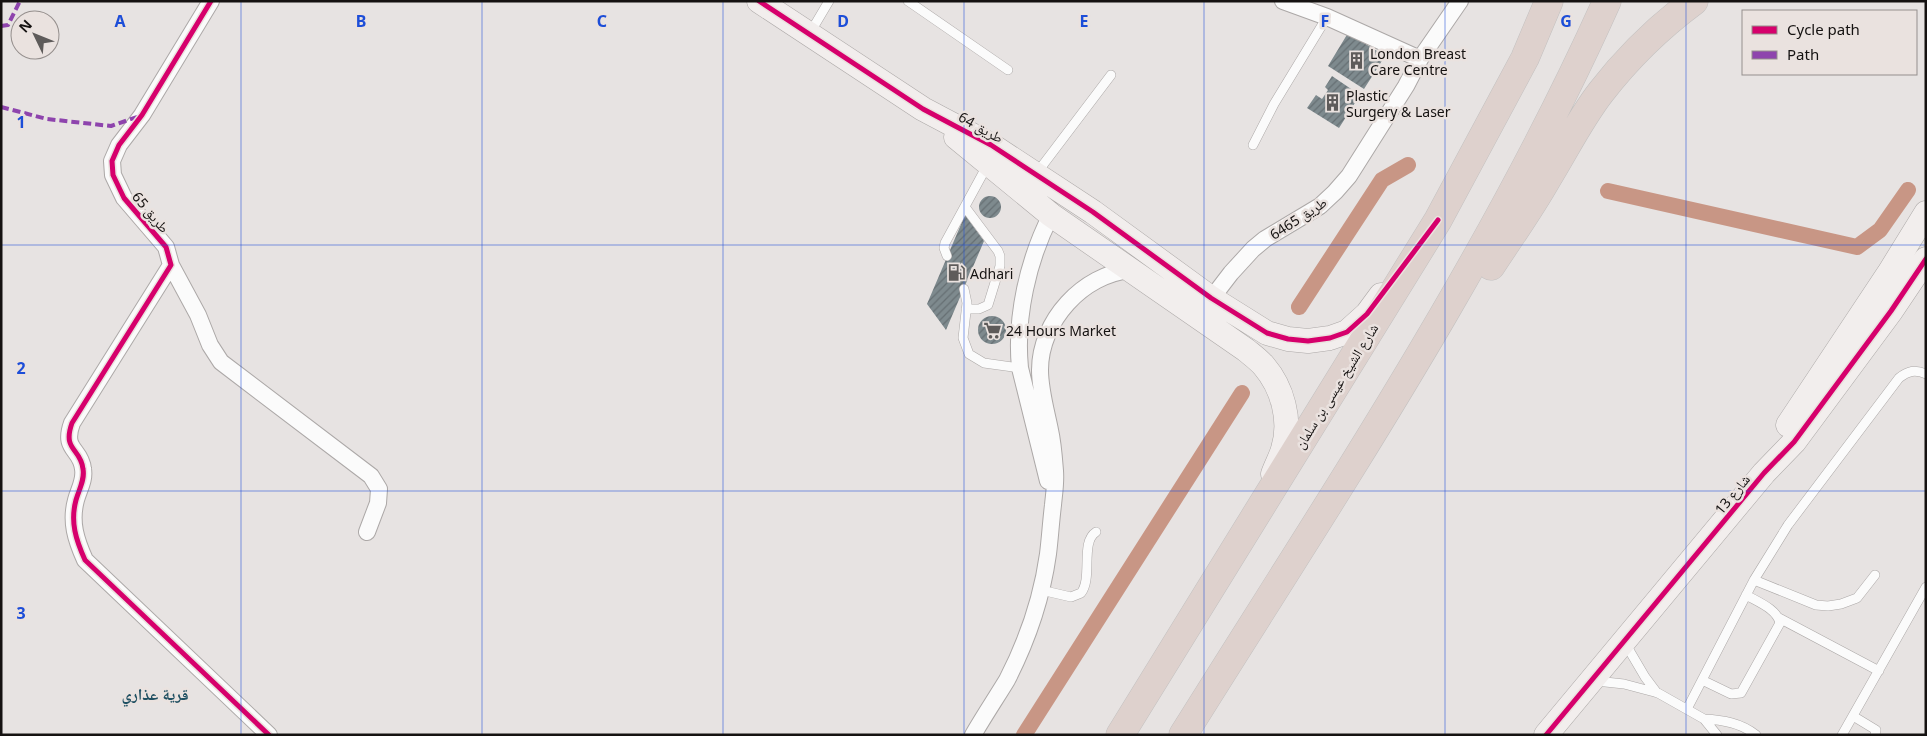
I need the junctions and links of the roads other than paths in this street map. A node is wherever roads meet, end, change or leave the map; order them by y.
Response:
1 (211, 1) edge
2 (759, 1) edge
3 (829, 1) edge
4 (908, 1) edge
5 (1283, 1) edge
6 (1460, 1) edge
7 (1549, 1) edge
8 (1607, 1) edge
9 (1694, 1) edge
10 (1327, 17) junction
11 (809, 35) junction
12 (1420, 59) junction
13 (1008, 70) dead end
14 (1111, 74) dead end
15 (923, 108) junction
16 (1254, 145) dead end
17 (988, 164) junction
18 (1036, 175) junction
19 (1064, 193) junction
20 (964, 207) junction
21 (1926, 213) edge
22 (1051, 215) junction
23 (1438, 220) junction
24 (947, 256) dead end
25 (1926, 259) edge
26 (171, 265) junction
27 (1132, 270) junction
28 (964, 289) dead end
29 (1205, 307) junction
30 (966, 309) junction
31 (1415, 364) junction
32 (1020, 368) junction
33 (1040, 370) junction
34 (1926, 374) edge
35 (1764, 473) junction
36 (1053, 505) junction
37 (1256, 516) junction
38 (367, 532) dead end
39 (1096, 532) dead end
40 (1874, 575) dead end
41 (1754, 580) junction
42 (1926, 587) edge
43 (1041, 590) junction
44 (1746, 595) junction
45 (1779, 618) junction
46 (1624, 641) junction
47 (1879, 671) junction
48 (1702, 680) junction
49 (1590, 681) junction
50 (1658, 693) junction
51 (1687, 709) junction
52 (1853, 716) junction
53 (1704, 719) junction
54 (269, 735) edge
55 (973, 735) edge
56 (1120, 735) edge
57 (1183, 735) edge
58 (1546, 735) edge
59 (1717, 735) edge
60 (1756, 735) edge
61 (1842, 735) edge
62 (1876, 735) edge

1 - 26 street, طريق 65
2 - 11 street, طريق 64
3 - 11 lane
4 - 13 lane
5 - 10 street
6 - 12 street, طريق 6465
7 - 23 highway, شارع الشيخ عيسى بن سلمان
8 - 31 highway
9 - 31 highway
10 - 12 street
10 - 16 lane
11 - 15 street, طريق 64
12 - 29 street, طريق 6465
14 - 18 lane
15 - 17 street, طريق 64
15 - 18 street, طريق 64
17 - 20 lane
17 - 22 street, طريق 64
18 - 19 street, طريق 64
19 - 22 street
19 - 29 street, طريق 64
20 - 24 lane
20 - 30 lane
21 - 35 street, شارع 13
22 - 27 street, طريق 64
22 - 32 street
23 - 29 street
23 - 37 highway, شارع الشيخ عيسى بن سلمان
25 - 35 street, شارع 13
26 - 38 street, طريق 65
26 - 54 street
27 - 29 street, طريق 64
27 - 33 street
28 - 30 lane
29 - 37 street
30 - 32 lane
31 - 57 highway
32 - 33 street
32 - 36 street
33 - 36 street
34 - 41 lane
35 - 46 street, شارع 13
36 - 43 street
37 - 56 highway, شارع الشيخ عيسى بن سلمان
39 - 43 lane
40 - 41 lane
41 - 44 lane
42 - 47 lane
43 - 55 street
44 - 45 lane
44 - 48 lane
45 - 47 lane
45 - 48 lane
46 - 49 street, شارع 13
46 - 50 lane
47 - 52 lane
48 - 51 lane
49 - 50 lane
49 - 58 street, شارع 13
50 - 51 lane
51 - 53 lane
52 - 61 lane
52 - 62 lane
53 - 59 lane
53 - 60 lane

